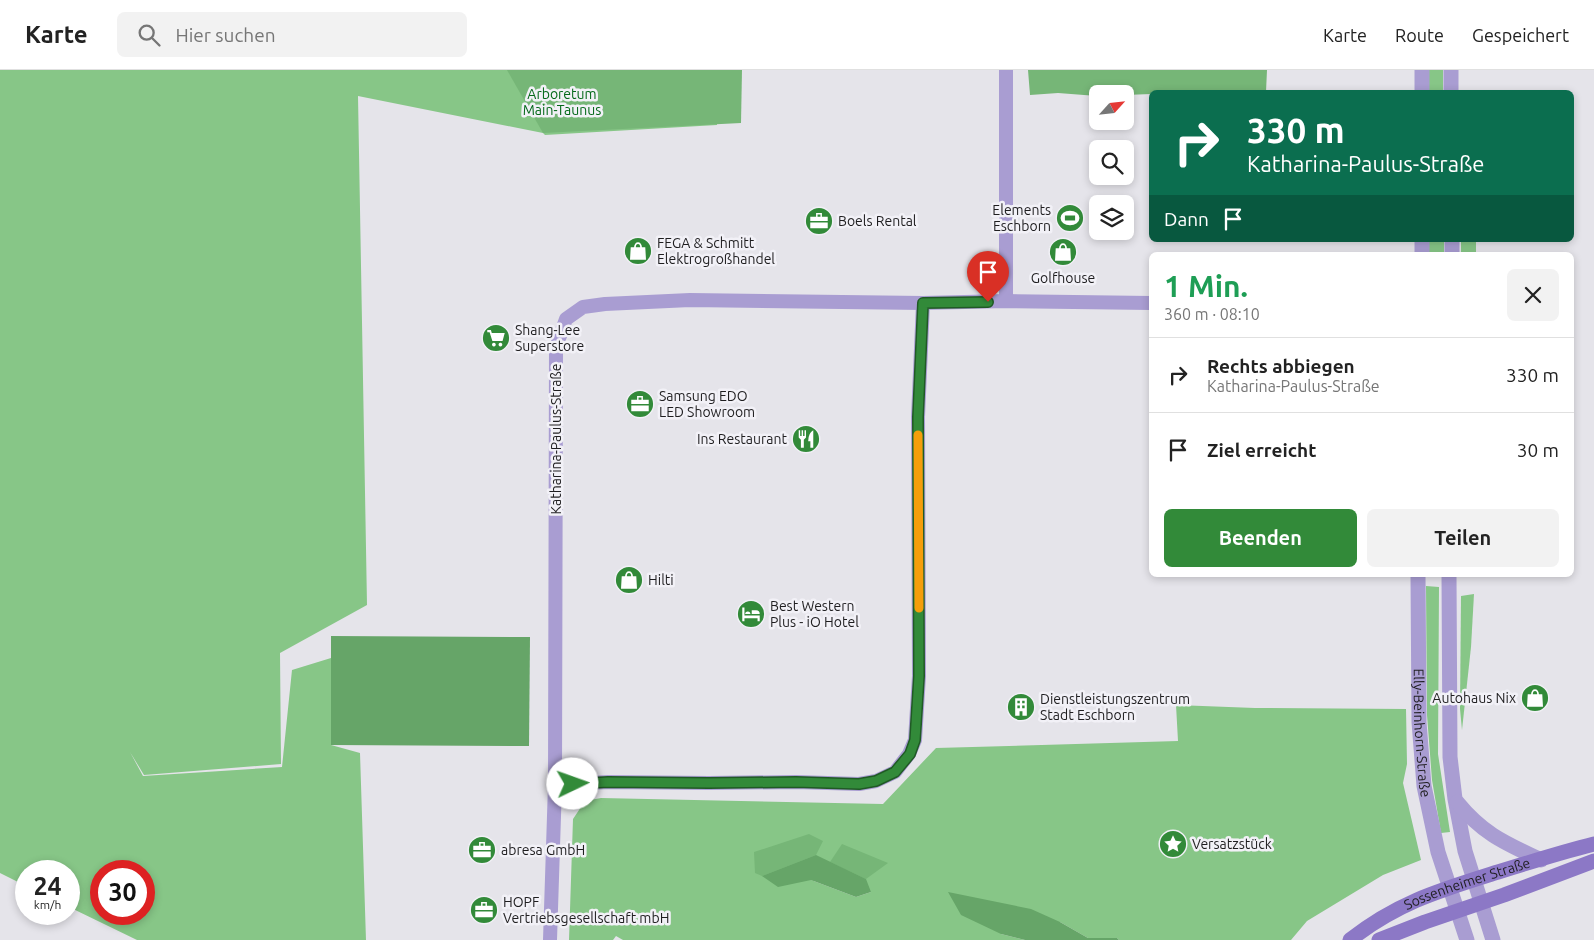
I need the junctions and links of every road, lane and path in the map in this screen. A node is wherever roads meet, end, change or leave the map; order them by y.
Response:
1 (1006, 70) edge
2 (1422, 70) edge
3 (1451, 70) edge
4 (1422, 90) edge
5 (1451, 90) edge
6 (1006, 301) junction
7 (923, 303) junction
8 (1149, 303) edge
9 (1418, 577) edge
10 (1449, 577) edge
11 (555, 785) junction
12 (1454, 799) junction
13 (1594, 844) edge
14 (1542, 860) junction
15 (1594, 861) edge
16 (1473, 879) junction
17 (1449, 887) junction
18 (1481, 902) junction
19 (1457, 910) junction
20 (550, 940) edge
21 (1350, 940) edge
22 (1383, 940) edge
23 (1467, 940) edge
24 (1492, 940) edge

1 - 6 street
2 - 4 street
3 - 5 street
6 - 7 street, Katharina-Paulus-Straße
6 - 8 street, Katharina-Paulus-Straße
7 - 11 street
7 - 11 street, Katharina-Paulus-Straße
9 - 17 street, Elly-Beinhorn-Straße
10 - 12 street, Elly-Beinhorn-Straße
11 - 20 street, Katharina-Paulus-Straße
12 - 14 street
12 - 16 street, Elly-Beinhorn-Straße
13 - 14 main road, Sossenheimer Straße
14 - 16 main road, Sossenheimer Straße
15 - 18 main road, Sossenheimer Straße
16 - 17 main road, Sossenheimer Straße
16 - 18 street, Elly-Beinhorn-Straße
17 - 19 street, Elly-Beinhorn-Straße
17 - 21 main road, Sossenheimer Straße
18 - 19 main road, Sossenheimer Straße
18 - 24 street, Elly-Beinhorn-Straße
19 - 22 main road, Sossenheimer Straße
19 - 23 street, Elly-Beinhorn-Straße

